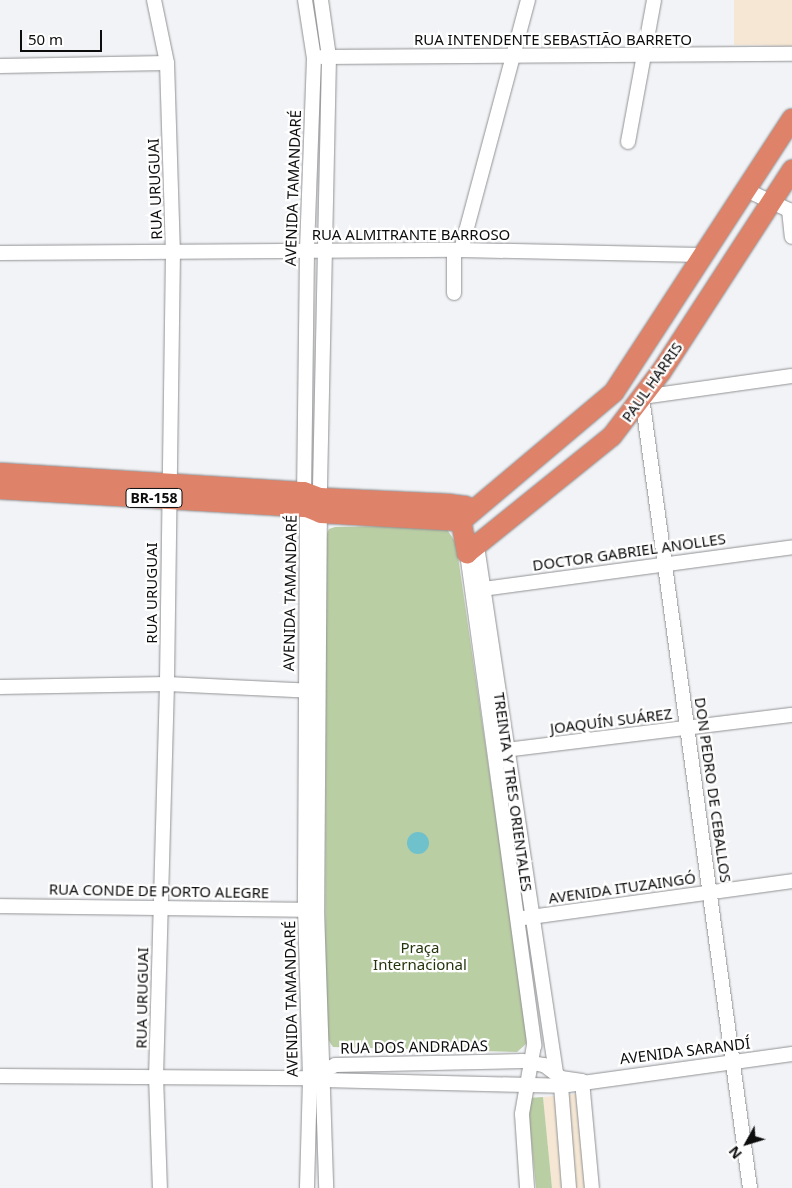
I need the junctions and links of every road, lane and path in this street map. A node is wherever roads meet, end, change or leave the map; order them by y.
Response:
1 (154, 0) edge
2 (306, 0) edge
3 (321, 0) edge
4 (528, 0) edge
5 (654, 0) edge
6 (792, 54) edge
7 (642, 56) junction
8 (329, 57) junction
9 (314, 58) junction
10 (513, 58) junction
11 (167, 63) junction
12 (0, 66) edge
13 (792, 119) edge
14 (628, 142) dead end
15 (792, 170) edge
16 (746, 190) junction
17 (771, 202) junction
18 (791, 210) edge
19 (792, 237) edge
20 (457, 250) junction
21 (174, 251) junction
22 (307, 251) junction
23 (325, 252) junction
24 (0, 253) edge
25 (701, 255) junction
26 (454, 293) dead end
27 (792, 376) edge
28 (621, 382) junction
29 (642, 397) junction
30 (0, 473) edge
31 (0, 489) edge
32 (169, 492) junction
33 (313, 503) junction
34 (467, 516) junction
35 (792, 547) edge
36 (472, 550) junction
37 (665, 563) junction
38 (478, 589) junction
39 (167, 684) junction
40 (0, 686) edge
41 (312, 691) junction
42 (792, 715) edge
43 (688, 728) junction
44 (500, 751) junction
45 (792, 881) edge
46 (711, 892) junction
47 (0, 906) edge
48 (160, 907) junction
49 (311, 910) junction
50 (531, 917) junction
51 (516, 919) junction
52 (792, 1054) edge
53 (532, 1061) junction
54 (733, 1062) junction
55 (0, 1076) edge
56 (156, 1076) junction
57 (318, 1076) junction
58 (528, 1081) junction
59 (582, 1081) junction
60 (554, 1082) junction
61 (160, 1188) edge
62 (307, 1188) edge
63 (326, 1188) edge
64 (527, 1188) edge
65 (569, 1188) edge
66 (592, 1188) edge
67 (750, 1188) edge

1 - 11 street, RUA URUGUAI
2 - 9 street, AVENIDA TAMANDARÉ
3 - 8 street, AVENIDA TAMANDARÉ
4 - 10 street
5 - 7 street
6 - 7 street, RUA INTENDENTE SEBASTIÃO BARRETO
7 - 10 street, RUA INTENDENTE SEBASTIÃO BARRETO
7 - 14 street
8 - 9 street, RUA INTENDENTE SEBASTIÃO BARRETO
8 - 10 street, RUA INTENDENTE SEBASTIÃO BARRETO
8 - 23 street, AVENIDA TAMANDARÉ
9 - 22 street, AVENIDA TAMANDARÉ
10 - 20 street
11 - 12 street
11 - 21 street, RUA URUGUAI
13 - 16 highway
15 - 17 highway, PAUL HARRIS
16 - 17 street
16 - 25 highway
17 - 18 street
17 - 29 highway, PAUL HARRIS
18 - 19 street
20 - 23 street, RUA ALMITRANTE BARROSO
20 - 25 street, RUA ALMITRANTE BARROSO
20 - 26 street
21 - 22 street, RUA ALMITRANTE BARROSO
21 - 24 street, RUA ALMITRANTE BARROSO
21 - 32 street, RUA URUGUAI
22 - 23 street, RUA ALMITRANTE BARROSO
22 - 33 street, AVENIDA TAMANDARÉ
23 - 33 street, AVENIDA TAMANDARÉ
25 - 28 highway
27 - 29 street
28 - 29 street
28 - 34 highway
29 - 36 highway, PAUL HARRIS
29 - 37 street, DON PEDRO DE CEBALLOS
30 - 32 highway, BR-158
31 - 32 highway, BR-158
32 - 33 highway, BR-158
32 - 39 street, RUA URUGUAI
33 - 34 highway, BR-158
33 - 41 street, AVENIDA TAMANDARÉ
34 - 36 highway, TREINTA Y TRES ORIENTALES
35 - 37 street, DOCTOR GABRIEL ANOLLES
36 - 38 street, TREINTA Y TRES ORIENTALES
37 - 38 street, DOCTOR GABRIEL ANOLLES
37 - 43 street, DON PEDRO DE CEBALLOS
38 - 44 street, TREINTA Y TRES ORIENTALES
39 - 40 street
39 - 41 street
39 - 48 street, RUA URUGUAI
41 - 49 street, AVENIDA TAMANDARÉ
42 - 43 street, JOAQUÍN SUÁREZ
43 - 44 street, JOAQUÍN SUÁREZ
43 - 46 street, DON PEDRO DE CEBALLOS
44 - 50 street, TREINTA Y TRES ORIENTALES
44 - 51 street, TREINTA Y TRES ORIENTALES
45 - 46 street, AVENIDA ITUZAINGÓ
46 - 50 street, AVENIDA ITUZAINGÓ
46 - 54 street, DON PEDRO DE CEBALLOS
47 - 48 street, RUA CONDE DE PORTO ALEGRE
48 - 49 street, RUA CONDE DE PORTO ALEGRE
48 - 56 street, RUA URUGUAI
49 - 57 street, AVENIDA TAMANDARÉ
50 - 51 street, AVENIDA ITUZAINGÓ
50 - 60 street, TREINTA Y TRES ORIENTALES
51 - 53 street, TREINTA Y TRES ORIENTALES
52 - 54 street, AVENIDA SARANDÍ
53 - 57 street, RUA DOS ANDRADAS
53 - 58 street, TREINTA Y TRES ORIENTALES
53 - 60 street, AVENIDA SARANDÍ
54 - 59 street, AVENIDA SARANDÍ
54 - 67 street, DON PEDRO DE CEBALLOS
55 - 56 street, RUA DOS ANDRADAS
56 - 57 street, RUA DOS ANDRADAS
56 - 61 street, RUA URUGUAI
57 - 58 street, RUA DOS ANDRADAS
57 - 62 street, AVENIDA TAMANDARÉ
57 - 63 street, AVENIDA TAMANDARÉ
58 - 60 street, AVENIDA SARANDÍ
58 - 64 street, TREINTA Y TRES ORIENTALES
59 - 60 street, AVENIDA SARANDÍ
59 - 66 street
60 - 65 street, TREINTA Y TRES ORIENTALES

